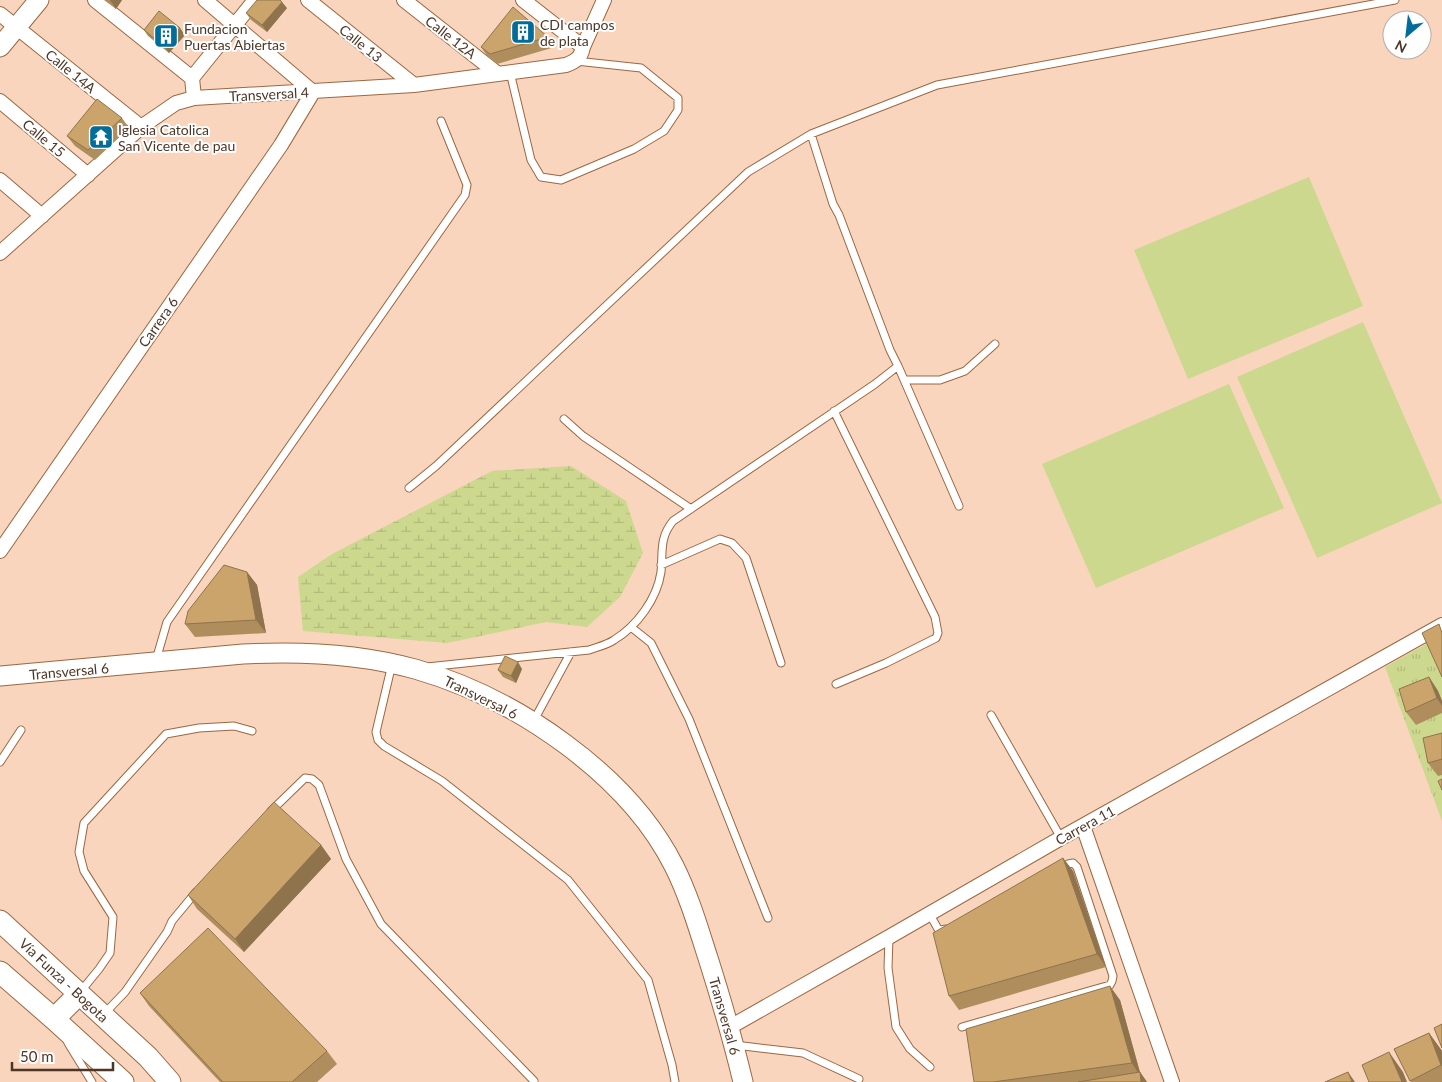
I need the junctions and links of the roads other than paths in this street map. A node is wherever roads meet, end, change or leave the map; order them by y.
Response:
1 (39, 0) edge
2 (95, 0) edge
3 (205, 0) edge
4 (255, 0) edge
5 (308, 0) edge
6 (404, 0) edge
7 (604, 0) edge
8 (1395, 0) edge
9 (531, 2) edge
10 (0, 14) edge
11 (235, 25) junction
12 (16, 27) junction
13 (0, 47) edge
14 (583, 47) junction
15 (576, 61) junction
16 (504, 73) junction
17 (192, 78) junction
18 (414, 85) junction
19 (312, 92) junction
20 (194, 98) junction
21 (0, 101) edge
22 (441, 121) dead end
23 (141, 127) junction
24 (811, 134) junction
25 (88, 175) junction
26 (0, 180) edge
27 (42, 216) junction
28 (0, 253) edge
29 (995, 344) dead end
30 (898, 366) junction
31 (905, 380) junction
32 (834, 411) junction
33 (564, 419) dead end
34 (409, 488) dead end
35 (959, 506) dead end
36 (691, 509) junction
37 (0, 550) edge
38 (661, 565) junction
39 (631, 626) junction
40 (1442, 626) edge
41 (572, 652) junction
42 (781, 662) dead end
43 (155, 663) junction
44 (392, 664) junction
45 (414, 669) junction
46 (0, 676) edge
47 (836, 684) dead end
48 (991, 715) dead end
49 (533, 722) junction
50 (21, 730) dead end
51 (252, 731) dead end
52 (0, 762) edge
53 (262, 819) edge
54 (1083, 826) junction
55 (1061, 838) junction
56 (1051, 873) edge
57 (203, 883) edge
58 (929, 913) junction
59 (768, 918) dead end
60 (0, 921) edge
61 (951, 927) edge
62 (889, 937) junction
63 (0, 972) edge
64 (79, 994) junction
65 (103, 1016) junction
66 (54, 1019) junction
67 (730, 1026) junction
68 (962, 1027) dead end
69 (734, 1045) junction
70 (930, 1068) dead end
71 (859, 1080) dead end
72 (534, 1081) edge
73 (92, 1082) edge
74 (123, 1082) edge
75 (170, 1082) edge
76 (675, 1082) edge
77 (743, 1082) edge
78 (1172, 1082) edge

1 - 12 street
2 - 17 street
3 - 11 street
4 - 11 street
5 - 18 street, Calle 13
6 - 16 street, Calle 12A
7 - 14 street
8 - 24 lane
9 - 14 street
10 - 12 street, Calle 14A
11 - 17 street
11 - 19 street
12 - 13 street
12 - 23 street, Calle 14A
14 - 15 street
15 - 16 street, Transversal 4
15 - 16 lane
16 - 18 street, Transversal 4
17 - 20 street
18 - 19 street, Transversal 4
19 - 20 street, Transversal 4
19 - 37 street, Carrera 6
20 - 23 street, Transversal 4
21 - 25 street, Calle 15
22 - 43 lane
23 - 25 street, Transversal 4
24 - 30 lane
24 - 34 lane
25 - 27 street, Transversal 4
26 - 27 street
27 - 28 street, Transversal 4
29 - 31 lane
30 - 31 lane
30 - 32 lane
31 - 35 lane
32 - 36 lane
32 - 47 lane
33 - 36 lane
36 - 38 lane
38 - 39 lane
38 - 42 lane
39 - 41 lane
39 - 59 lane
40 - 54 street, Carrera 11
41 - 45 lane
41 - 49 lane
43 - 44 street, Transversal 6
43 - 46 street, Transversal 6
44 - 45 street, Transversal 6
44 - 76 lane
45 - 49 street, Transversal 6
48 - 55 lane
49 - 67 street, Transversal 6
50 - 52 lane
51 - 64 lane
53 - 72 lane
54 - 55 street, Carrera 11
54 - 78 street
55 - 58 street, Carrera 11
56 - 68 lane
57 - 65 lane
58 - 61 lane
58 - 62 street, Carrera 11
60 - 64 main road, Vía Funza - Bogota
62 - 67 street, Carrera 11
62 - 70 lane
63 - 66 main road
64 - 65 main road, Vía Funza - Bogota
64 - 66 main road
65 - 75 main road, Vía Funza - Bogota
66 - 73 lane
66 - 74 main road
67 - 69 street, Transversal 6
69 - 71 lane
69 - 77 street, Transversal 6

